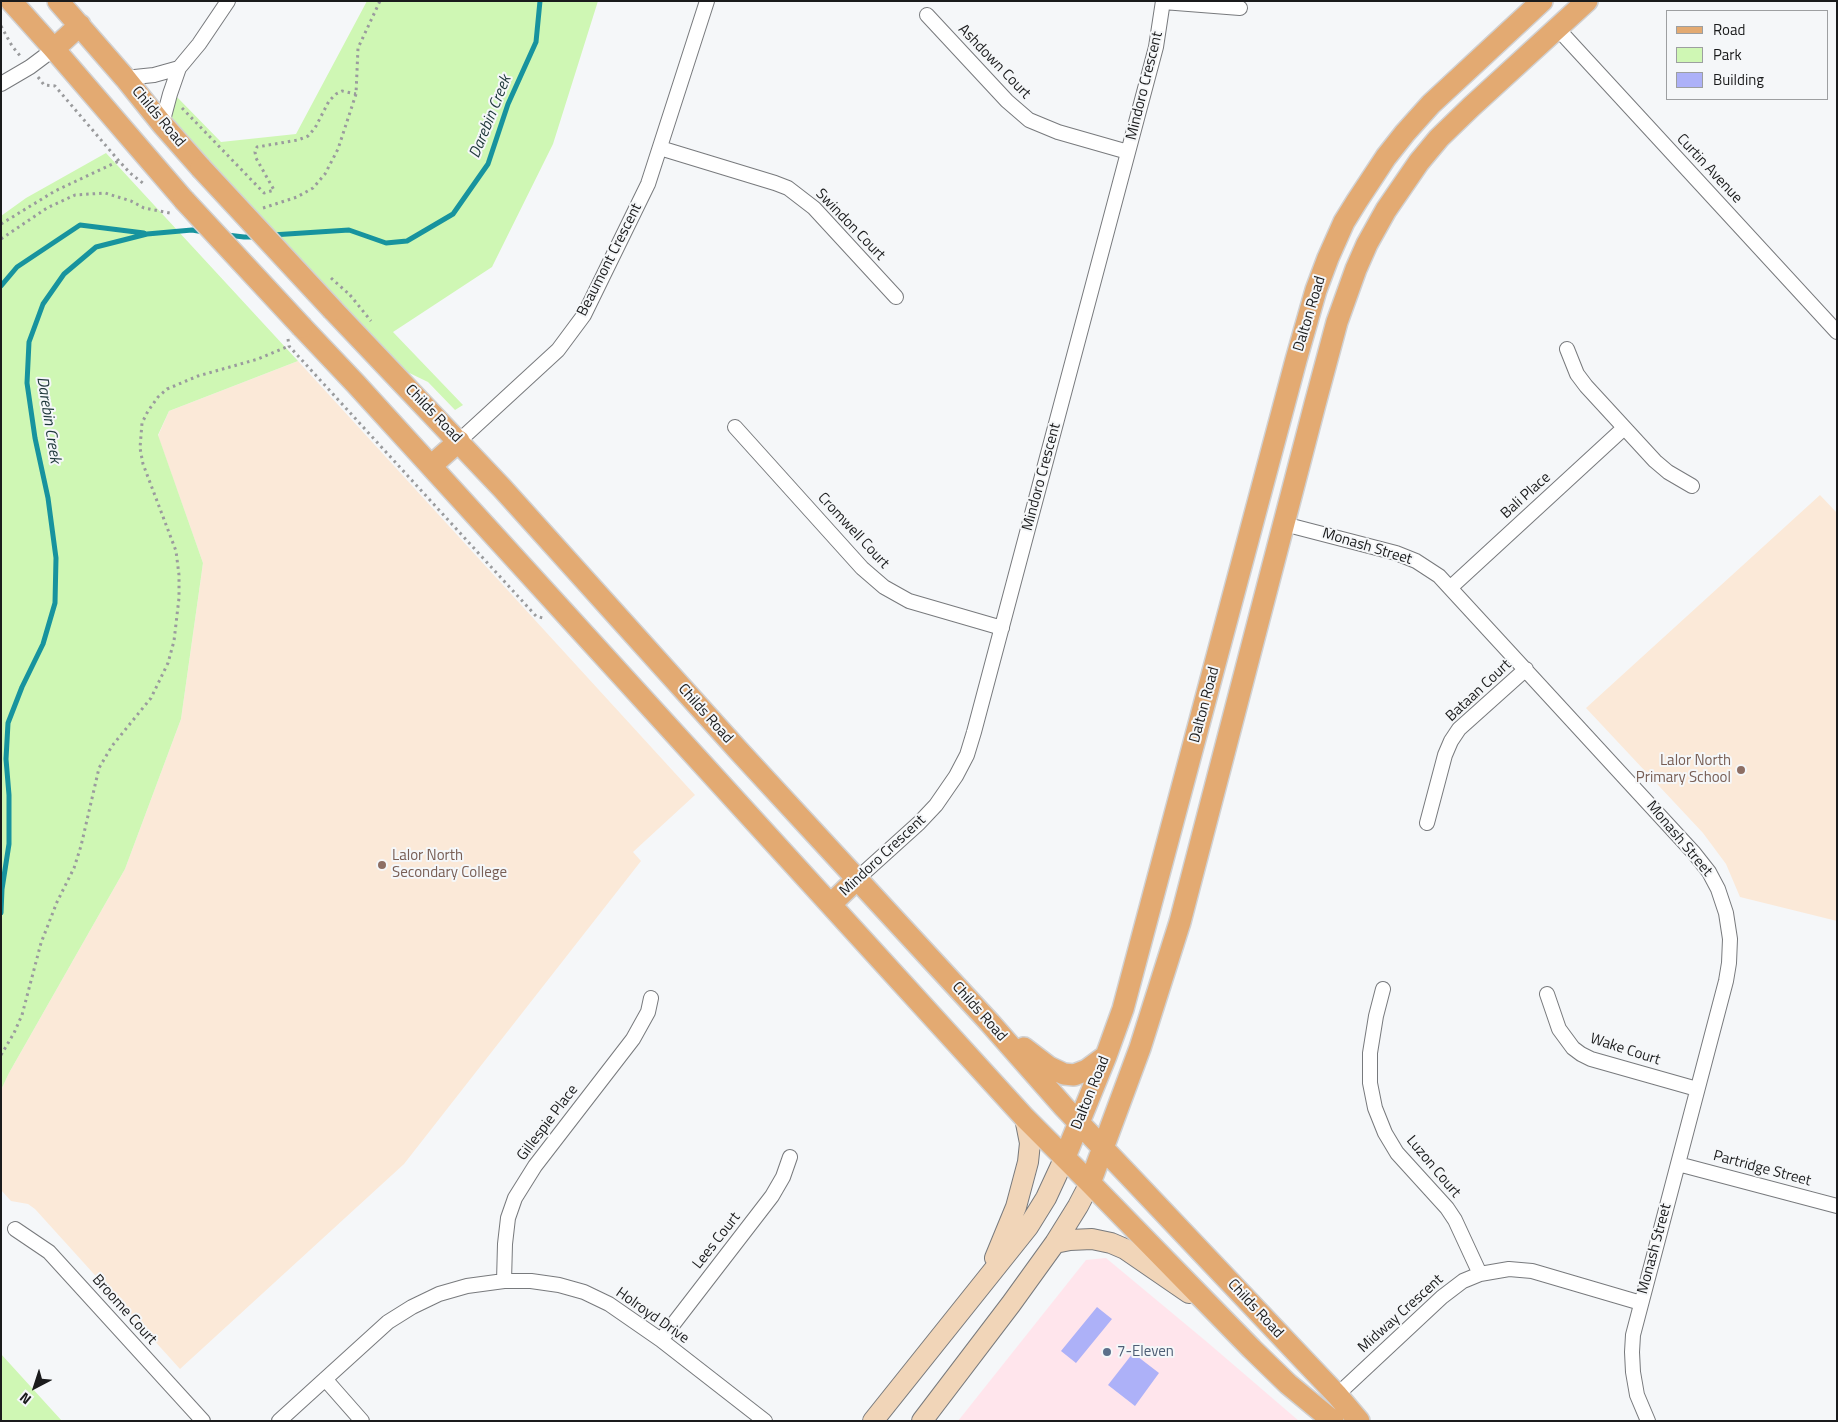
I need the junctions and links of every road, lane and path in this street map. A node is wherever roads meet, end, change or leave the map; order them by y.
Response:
1 (11, 1) edge
2 (58, 1) edge
3 (228, 1) edge
4 (380, 1) edge
5 (707, 1) edge
6 (1542, 1) edge
7 (1586, 1) edge
8 (1163, 2) edge
9 (1240, 8) dead end
10 (927, 15) dead end
11 (80, 25) junction
12 (1, 26) edge
13 (1557, 28) junction
14 (54, 49) junction
15 (30, 67) junction
16 (179, 68) junction
17 (125, 78) junction
18 (1, 84) edge
19 (162, 124) junction
20 (197, 124) dead end
21 (660, 148) junction
22 (1128, 152) junction
23 (119, 161) junction
24 (145, 185) dead end
25 (1, 224) edge
26 (896, 297) dead end
27 (1837, 332) edge
28 (295, 333) junction
29 (289, 346) junction
30 (1567, 349) dead end
31 (735, 427) dead end
32 (1624, 428) junction
33 (459, 441) junction
34 (431, 466) junction
35 (1692, 486) dead end
36 (1254, 516) junction
37 (1284, 524) junction
38 (1450, 588) junction
39 (536, 616) dead end
40 (1002, 628) junction
41 (1526, 669) junction
42 (1427, 823) dead end
43 (857, 879) junction
44 (831, 904) junction
45 (1383, 989) dead end
46 (1547, 994) dead end
47 (651, 998) dead end
48 (990, 1023) junction
49 (1, 1055) edge
50 (1106, 1056) junction
51 (1697, 1089) junction
52 (1025, 1118) junction
53 (1079, 1123) junction
54 (1104, 1149) junction
55 (790, 1157) dead end
56 (1065, 1157) junction
57 (1678, 1164) junction
58 (1090, 1183) junction
59 (1837, 1206) edge
60 (15, 1230) dead end
61 (1055, 1243) junction
62 (1480, 1274) junction
63 (986, 1280) junction
64 (504, 1281) junction
65 (1640, 1303) junction
66 (1215, 1312) junction
67 (662, 1340) junction
68 (1296, 1353) junction
69 (325, 1379) junction
70 (1288, 1384) junction
71 (1337, 1395) junction
72 (1327, 1416) edge
73 (203, 1421) edge
74 (279, 1421) edge
75 (362, 1421) edge
76 (765, 1421) edge
77 (873, 1421) edge
78 (922, 1421) edge
79 (1359, 1421) edge
80 (1648, 1421) edge

1 - 14 main road
2 - 11 main road, Childs Road
3 - 16 street
4 - 20 path
5 - 21 street, Beaumont Crescent
6 - 36 main road, Dalton Road
7 - 13 main road, Dalton Road
8 - 9 street
8 - 22 street, Mindoro Crescent
10 - 22 street, Ashdown Court
11 - 14 main road
11 - 17 main road, Childs Road
12 - 15 path
13 - 27 street, Curtin Avenue
13 - 37 main road, Dalton Road
14 - 15 street
14 - 28 main road, bridge
15 - 18 street
15 - 23 path
16 - 17 street
16 - 19 street
17 - 19 main road, Childs Road
19 - 33 main road, Childs Road, bridge
21 - 26 street, Swindon Court
21 - 33 street, Beaumont Crescent
22 - 40 street, Mindoro Crescent
23 - 24 path
23 - 25 path
28 - 29 path
28 - 34 main road, Childs Road
29 - 39 path
29 - 49 path
30 - 32 street
31 - 40 street, Cromwell Court
32 - 35 street
32 - 38 street, Bali Place
33 - 34 main road, Beaumont Crescent
33 - 43 main road, Childs Road
34 - 44 main road, Childs Road
36 - 37 main road, Monash Street
36 - 50 main road, Dalton Road
37 - 38 street, Monash Street
37 - 54 main road, Dalton Road
38 - 41 street, Monash Street
40 - 43 street, Mindoro Crescent
41 - 42 street, Bataan Court
41 - 51 street, Monash Street
43 - 44 main road, Mindoro Crescent
43 - 48 main road, Childs Road
44 - 52 main road, Childs Road
45 - 62 street, Luzon Court
46 - 51 street, Wake Court
47 - 64 street, Gillespie Place
48 - 50 main road
48 - 53 main road, Childs Road
50 - 53 main road, Dalton Road
51 - 57 street, Monash Street
52 - 56 main road, Childs Road
52 - 63 main road
53 - 54 main road, Childs Road
53 - 56 main road, Dalton Road
54 - 58 main road, Dalton Road
54 - 68 main road, Childs Road
55 - 67 street, Lees Court
56 - 58 main road, Childs Road
56 - 63 main road, Dalton Road
57 - 59 street, Partridge Street
57 - 65 street, Monash Street
58 - 61 main road, Dalton Road
58 - 66 main road, Childs Road
60 - 73 street, Broome Court
61 - 66 main road
61 - 78 main road, Dalton Road
62 - 65 street, Midway Crescent
62 - 71 street, Midway Crescent
63 - 77 main road, Dalton Road
64 - 67 street, Holroyd Drive
64 - 69 street, Holroyd Drive
65 - 80 street, Monash Street
66 - 70 main road, Childs Road
67 - 76 street, Holroyd Drive
68 - 70 main road
68 - 71 main road, Childs Road
69 - 74 street, Holroyd Drive
69 - 75 street
70 - 72 main road, Childs Road
71 - 72 main road
71 - 79 main road, Childs Road

